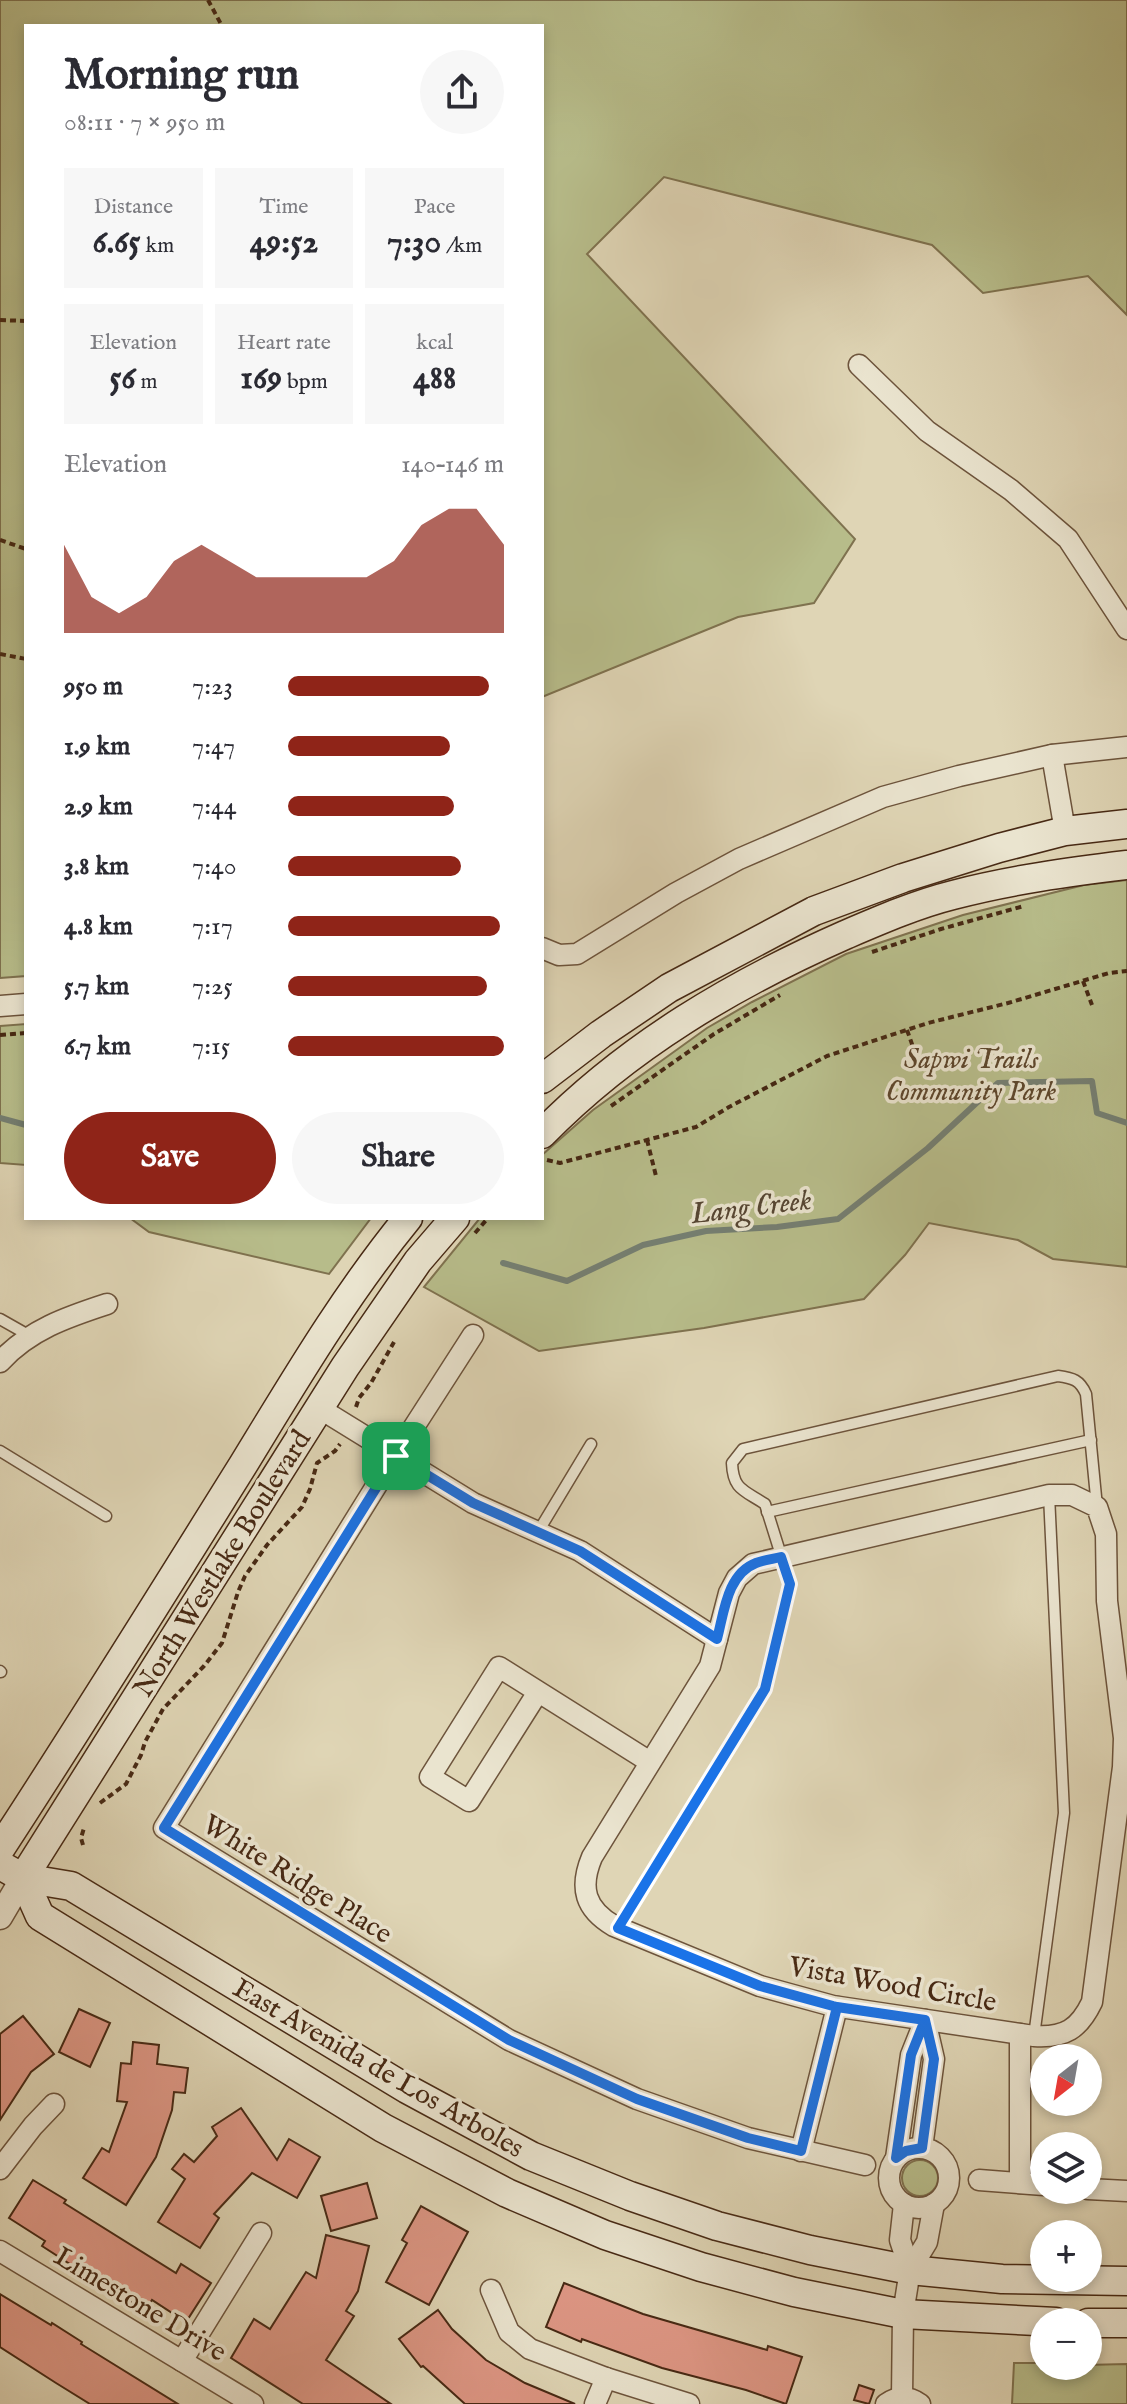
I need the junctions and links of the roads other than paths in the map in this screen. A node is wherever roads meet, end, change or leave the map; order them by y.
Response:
1 (859, 365) dead end
2 (1127, 629) edge
3 (1127, 747) edge
4 (1052, 755) junction
5 (1127, 824) edge
6 (1065, 831) junction
7 (1127, 865) edge
8 (544, 949) edge
9 (24, 1004) edge
10 (0, 1006) edge
11 (544, 1077) edge
12 (548, 1136) edge
13 (406, 1220) edge
14 (461, 1231) edge
15 (107, 1304) dead end
16 (0, 1319) edge
17 (473, 1335) dead end
18 (30, 1336) junction
19 (0, 1362) edge
20 (319, 1408) junction
21 (1091, 1440) junction
22 (591, 1444) dead end
23 (0, 1451) edge
24 (396, 1456) junction
25 (1049, 1495) junction
26 (1097, 1507) junction
27 (767, 1512) junction
28 (106, 1516) dead end
29 (538, 1532) junction
30 (781, 1557) junction
31 (717, 1639) junction
32 (1120, 1644) edge
33 (538, 1692) junction
34 (1124, 1702) edge
35 (650, 1762) junction
36 (0, 1849) edge
37 (11, 1872) edge
38 (0, 1917) edge
39 (618, 1928) junction
40 (837, 2007) junction
41 (925, 2020) junction
42 (1027, 2035) junction
43 (54, 2104) dead end
44 (922, 2148) junction
45 (801, 2151) junction
46 (896, 2158) junction
47 (865, 2165) dead end
48 (0, 2169) edge
49 (979, 2180) dead end
50 (1020, 2183) junction
51 (1030, 2184) edge
52 (1102, 2190) edge
53 (1127, 2191) edge
54 (904, 2204) junction
55 (934, 2204) junction
56 (261, 2233) dead end
57 (0, 2251) edge
58 (910, 2270) junction
59 (1127, 2281) edge
60 (491, 2290) dead end
61 (903, 2314) junction
62 (1030, 2321) edge
63 (1102, 2323) edge
64 (1127, 2323) edge
65 (182, 2361) junction
66 (606, 2378) junction
67 (903, 2402) edge
68 (253, 2404) edge
69 (595, 2404) edge
70 (689, 2404) edge

1 - 2 street
3 - 4 street
4 - 6 street
4 - 8 street
5 - 6 main road
6 - 11 main road
7 - 12 main road
9 - 10 street
13 - 36 main road, North Westlake Boulevard
14 - 20 main road, North Westlake Boulevard
15 - 18 street
16 - 18 lane
17 - 24 street, White Ridge Place
18 - 19 street
20 - 24 street
20 - 37 main road, North Westlake Boulevard
21 - 26 lane
21 - 27 lane
21 - 27 lane
22 - 29 lane
23 - 28 lane
24 - 29 street
24 - 45 street, White Ridge Place
25 - 26 street, Vista Wood Circle
25 - 30 street, Vista Wood Circle
25 - 42 lane
26 - 32 street, Vista Wood Circle
27 - 30 lane
29 - 31 street
30 - 31 street, Vista Wood Circle
30 - 39 lane
31 - 35 street, Vista Wood Circle
32 - 34 street, Vista Wood Circle
33 - 33 street
33 - 35 street
34 - 42 street, Vista Wood Circle
35 - 39 street, Vista Wood Circle
37 - 38 street, North Westlake Boulevard
37 - 58 main road, East Avenida de Los Arboles
37 - 61 main road, East Avenida de Los Arboles
39 - 40 street, Vista Wood Circle
40 - 41 street, Vista Wood Circle
40 - 45 street
41 - 42 street, Vista Wood Circle
41 - 44 street
41 - 46 street
42 - 50 street
43 - 48 street
44 - 46 street
44 - 55 street
45 - 47 street, White Ridge Place
46 - 54 street
49 - 50 street
50 - 51 street
52 - 53 street
54 - 55 street
54 - 58 street
55 - 58 street
56 - 65 street
57 - 65 street, Limestone Drive
58 - 59 main road, East Avenida de Los Arboles
58 - 61 street
60 - 66 street
61 - 62 main road, East Avenida de Los Arboles
61 - 67 street
63 - 64 main road
65 - 68 street, Limestone Drive
66 - 69 street
66 - 70 street

